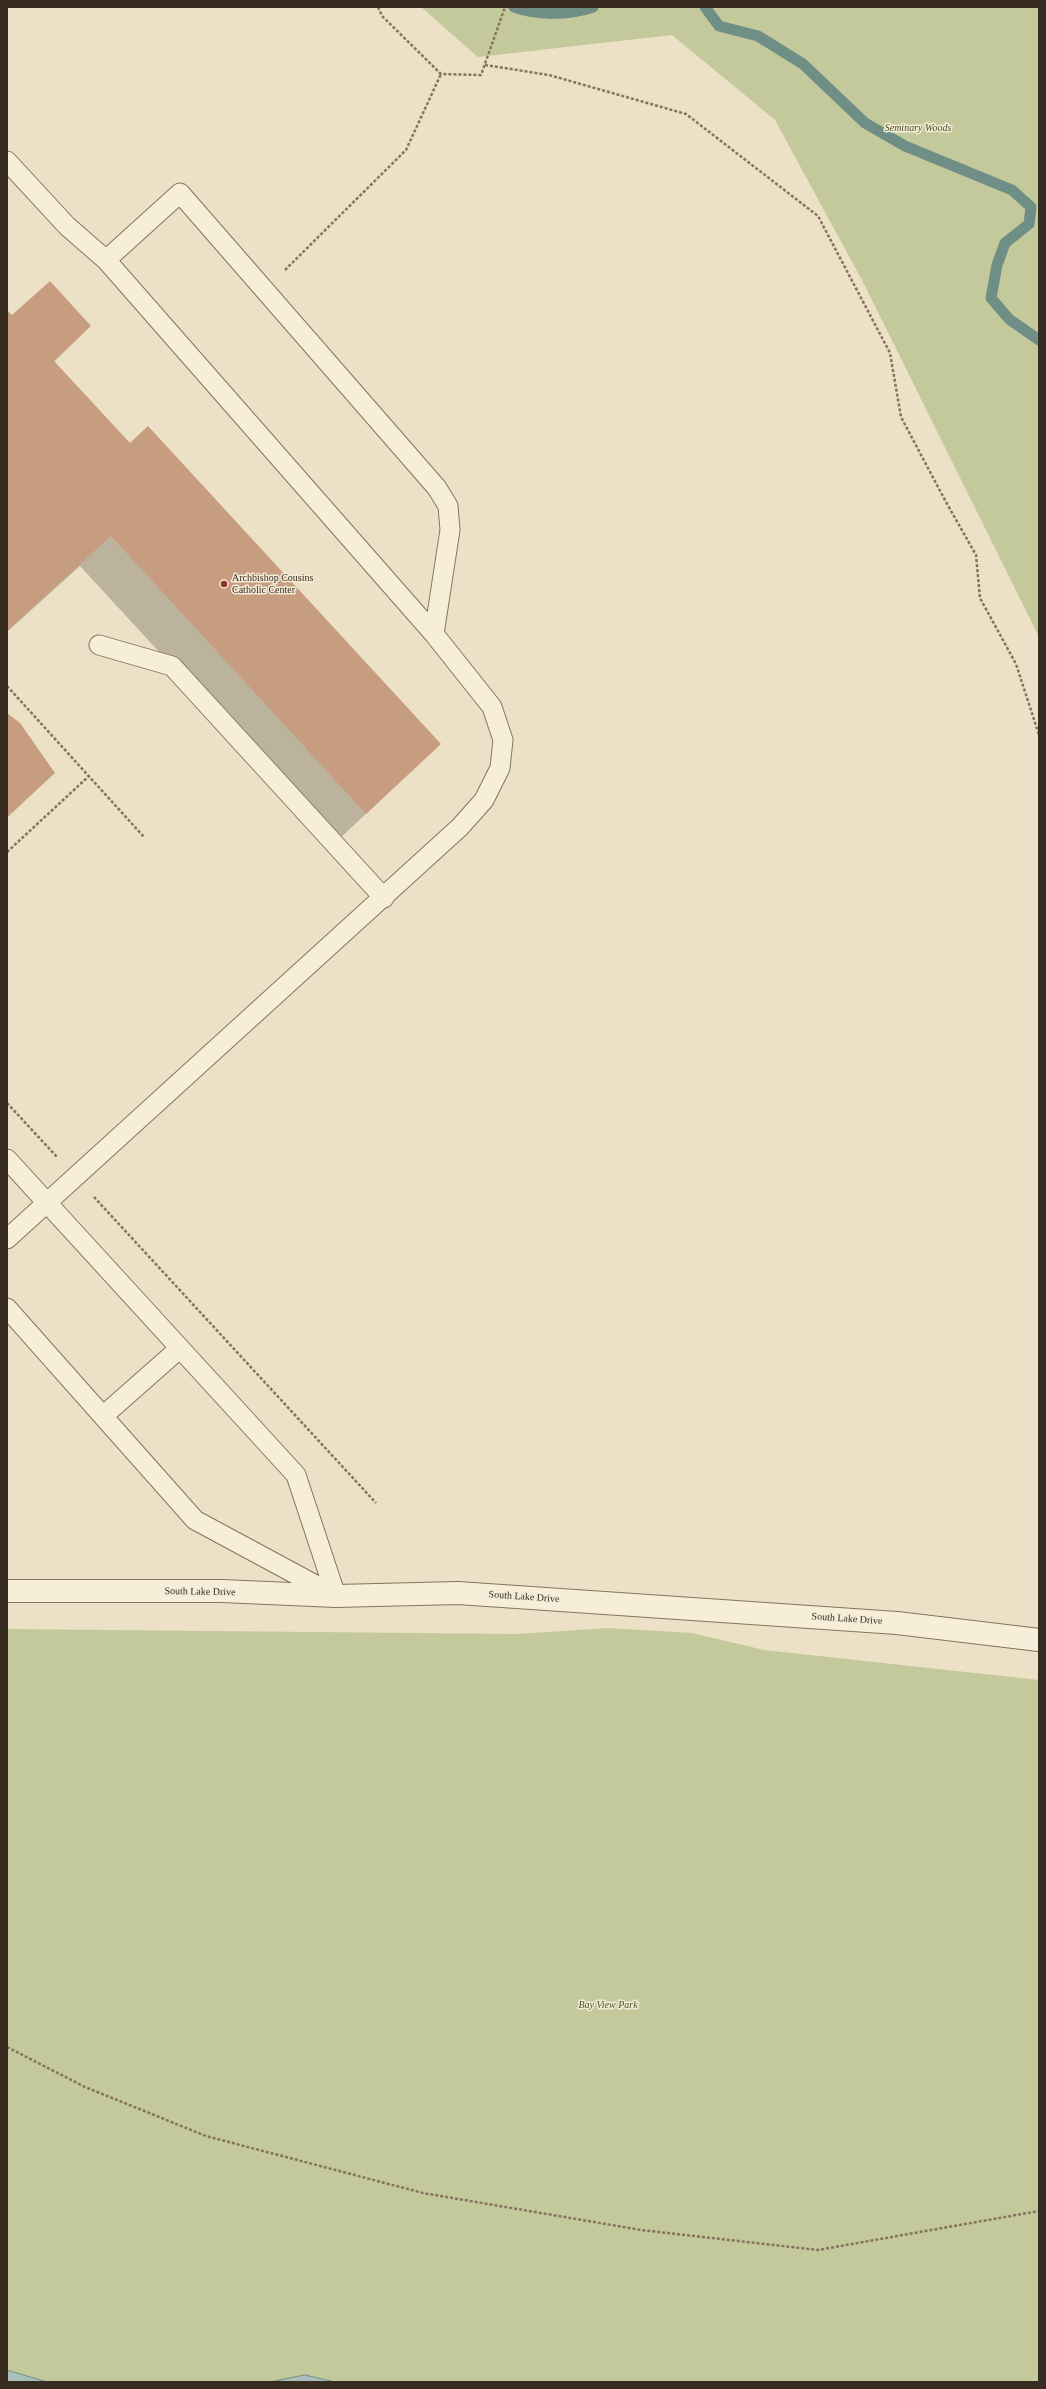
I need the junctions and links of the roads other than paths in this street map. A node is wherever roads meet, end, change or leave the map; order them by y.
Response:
1 (7, 161) edge
2 (106, 260) junction
3 (434, 634) junction
4 (100, 645) dead end
5 (384, 898) junction
6 (7, 1159) edge
7 (47, 1203) junction
8 (7, 1239) edge
9 (7, 1308) edge
10 (179, 1349) junction
11 (103, 1416) junction
12 (7, 1591) edge
13 (336, 1596) junction
14 (1039, 1640) edge

1 - 2 lane
2 - 3 lane
2 - 3 lane
3 - 5 lane
4 - 5 lane
5 - 7 lane
6 - 7 lane
7 - 8 lane
7 - 10 lane
9 - 11 lane
10 - 11 lane
10 - 13 lane
11 - 13 lane
12 - 13 street, South Lake Drive
13 - 14 street, South Lake Drive

